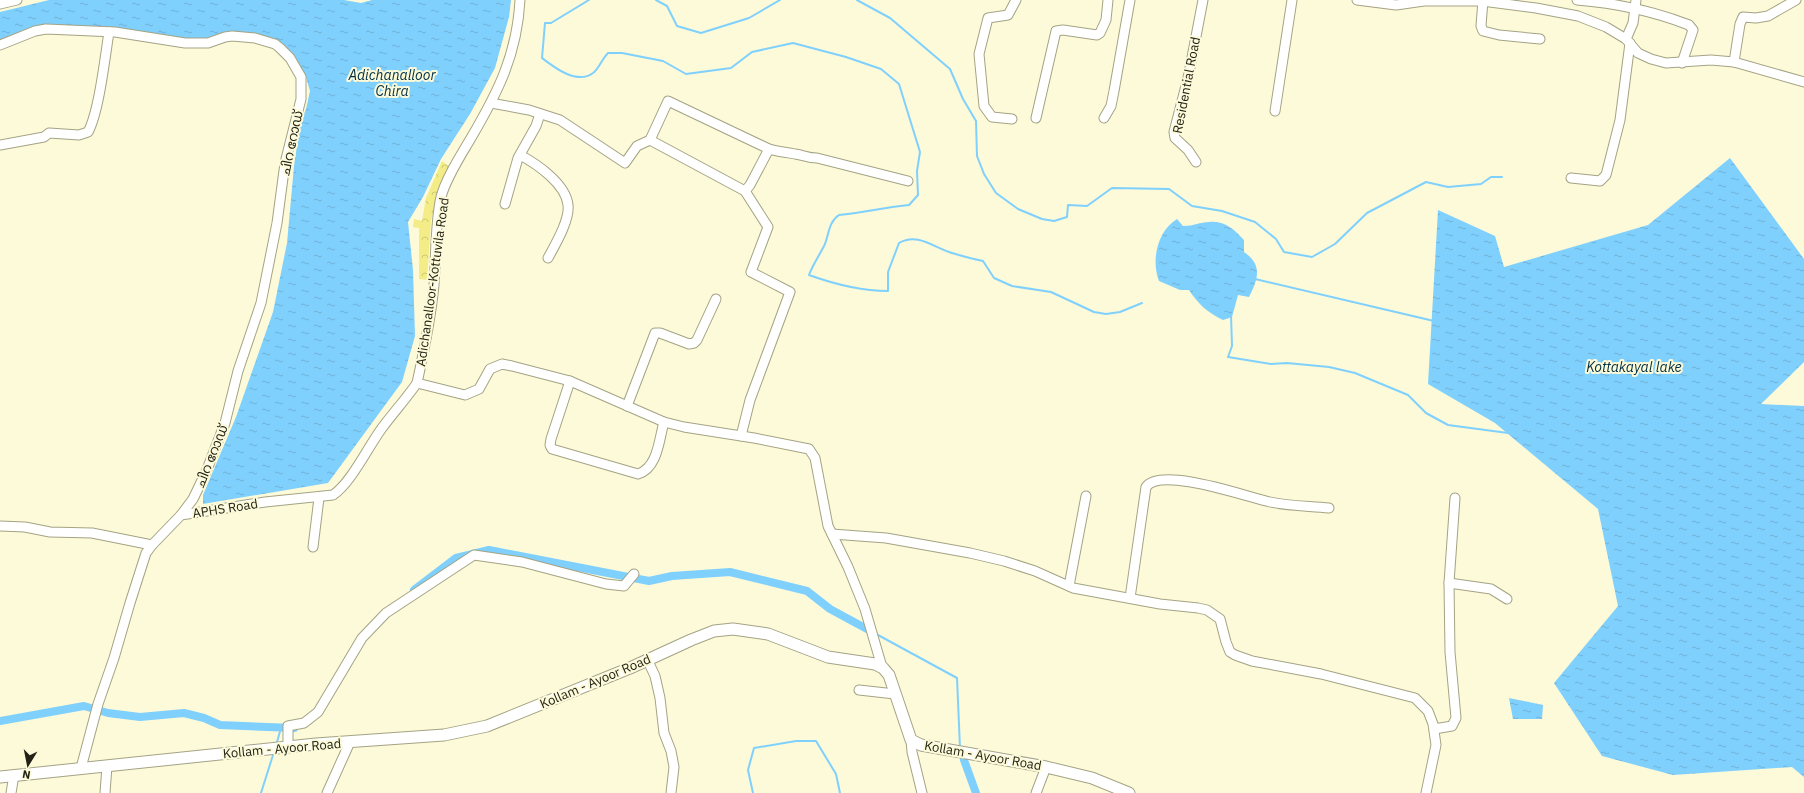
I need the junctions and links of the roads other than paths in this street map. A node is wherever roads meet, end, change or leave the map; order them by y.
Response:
1 (17, 0) edge
2 (520, 0) edge
3 (1016, 0) edge
4 (1108, 0) edge
5 (1130, 0) edge
6 (1203, 0) edge
7 (1292, 0) edge
8 (1357, 0) edge
9 (1577, 0) edge
10 (1796, 0) edge
11 (1483, 1) edge
12 (0, 4) edge
13 (1636, 4) edge
14 (109, 32) junction
15 (1540, 40) dead end
16 (1628, 41) junction
17 (0, 45) edge
18 (1734, 62) junction
19 (1682, 63) junction
20 (1804, 82) edge
21 (492, 104) junction
22 (1275, 111) dead end
23 (540, 114) junction
24 (1036, 118) dead end
25 (1104, 118) dead end
26 (1012, 119) dead end
27 (650, 140) junction
28 (0, 145) edge
29 (769, 149) junction
30 (520, 155) junction
31 (1196, 162) dead end
32 (1571, 178) dead end
33 (908, 182) dead end
34 (745, 191) junction
35 (505, 204) dead end
36 (548, 258) dead end
37 (716, 298) dead end
38 (570, 381) junction
39 (417, 383) junction
40 (627, 406) junction
41 (664, 422) junction
42 (742, 436) junction
43 (1086, 496) dead end
44 (319, 498) junction
45 (1454, 498) dead end
46 (1329, 508) dead end
47 (180, 515) junction
48 (0, 526) edge
49 (832, 534) junction
50 (152, 545) junction
51 (312, 547) dead end
52 (634, 574) dead end
53 (1449, 583) junction
54 (1069, 586) junction
55 (1130, 598) junction
56 (1507, 599) dead end
57 (647, 659) junction
58 (882, 667) junction
59 (859, 690) dead end
60 (895, 694) junction
61 (1434, 729) junction
62 (912, 740) junction
63 (350, 742) junction
64 (288, 747) junction
65 (107, 766) junction
66 (1046, 766) junction
67 (80, 768) junction
68 (14, 775) junction
69 (0, 777) edge
70 (11, 793) edge
71 (105, 793) edge
72 (327, 793) edge
73 (671, 793) edge
74 (922, 793) edge
75 (1036, 793) edge
76 (1129, 793) edge
77 (1426, 793) edge

1 - 12 street
2 - 21 street, Adichanalloor-Kottuvila Road
3 - 26 street
4 - 24 street
5 - 25 street
6 - 31 street, Residential Road
7 - 22 street
8 - 11 street
9 - 13 street
10 - 18 street
11 - 15 street
11 - 16 street
13 - 16 street
13 - 19 street
14 - 17 street, ചിറ റോഡ്
14 - 28 street
14 - 47 street, ചിറ റോഡ്
16 - 19 street
16 - 32 street
18 - 19 street
18 - 20 street
21 - 23 street
21 - 39 street, Adichanalloor-Kottuvila Road
23 - 27 street
23 - 30 street
27 - 29 street
27 - 34 street
29 - 33 street
29 - 34 street
30 - 35 street
30 - 36 street
34 - 42 street
37 - 40 street
38 - 39 street, Adichanalloor-Kottuvila Road
38 - 40 street, Adichanalloor-Kottuvila Road
38 - 41 street
39 - 44 street, APHS Road
40 - 41 street, Adichanalloor-Kottuvila Road
41 - 42 street, Adichanalloor-Kottuvila Road
42 - 49 street, Adichanalloor-Kottuvila Road
43 - 54 street
44 - 47 street, APHS Road
44 - 51 street
45 - 53 street
46 - 55 street
47 - 50 street, APHS Road
48 - 50 street
49 - 54 street
49 - 58 street, Adichanalloor-Kottuvila Road
50 - 67 street, APHS Road
52 - 64 street
53 - 56 street
53 - 61 street
54 - 55 street
55 - 61 street
57 - 58 main road, Kollam - Ayoor Road
57 - 63 main road, Kollam - Ayoor Road
57 - 73 street
58 - 60 main road, Kollam - Ayoor Road
59 - 60 street
60 - 62 main road, Kollam - Ayoor Road
61 - 77 street
62 - 66 main road, Kollam - Ayoor Road
62 - 74 street
63 - 64 main road, Kollam - Ayoor Road
63 - 72 street
64 - 65 main road, Kollam - Ayoor Road
65 - 67 main road, Kollam - Ayoor Road
65 - 71 street
66 - 75 street
66 - 76 main road, Kollam - Ayoor Road
67 - 68 main road, Kollam - Ayoor Road
68 - 69 main road, Kollam - Ayoor Road
68 - 70 street

